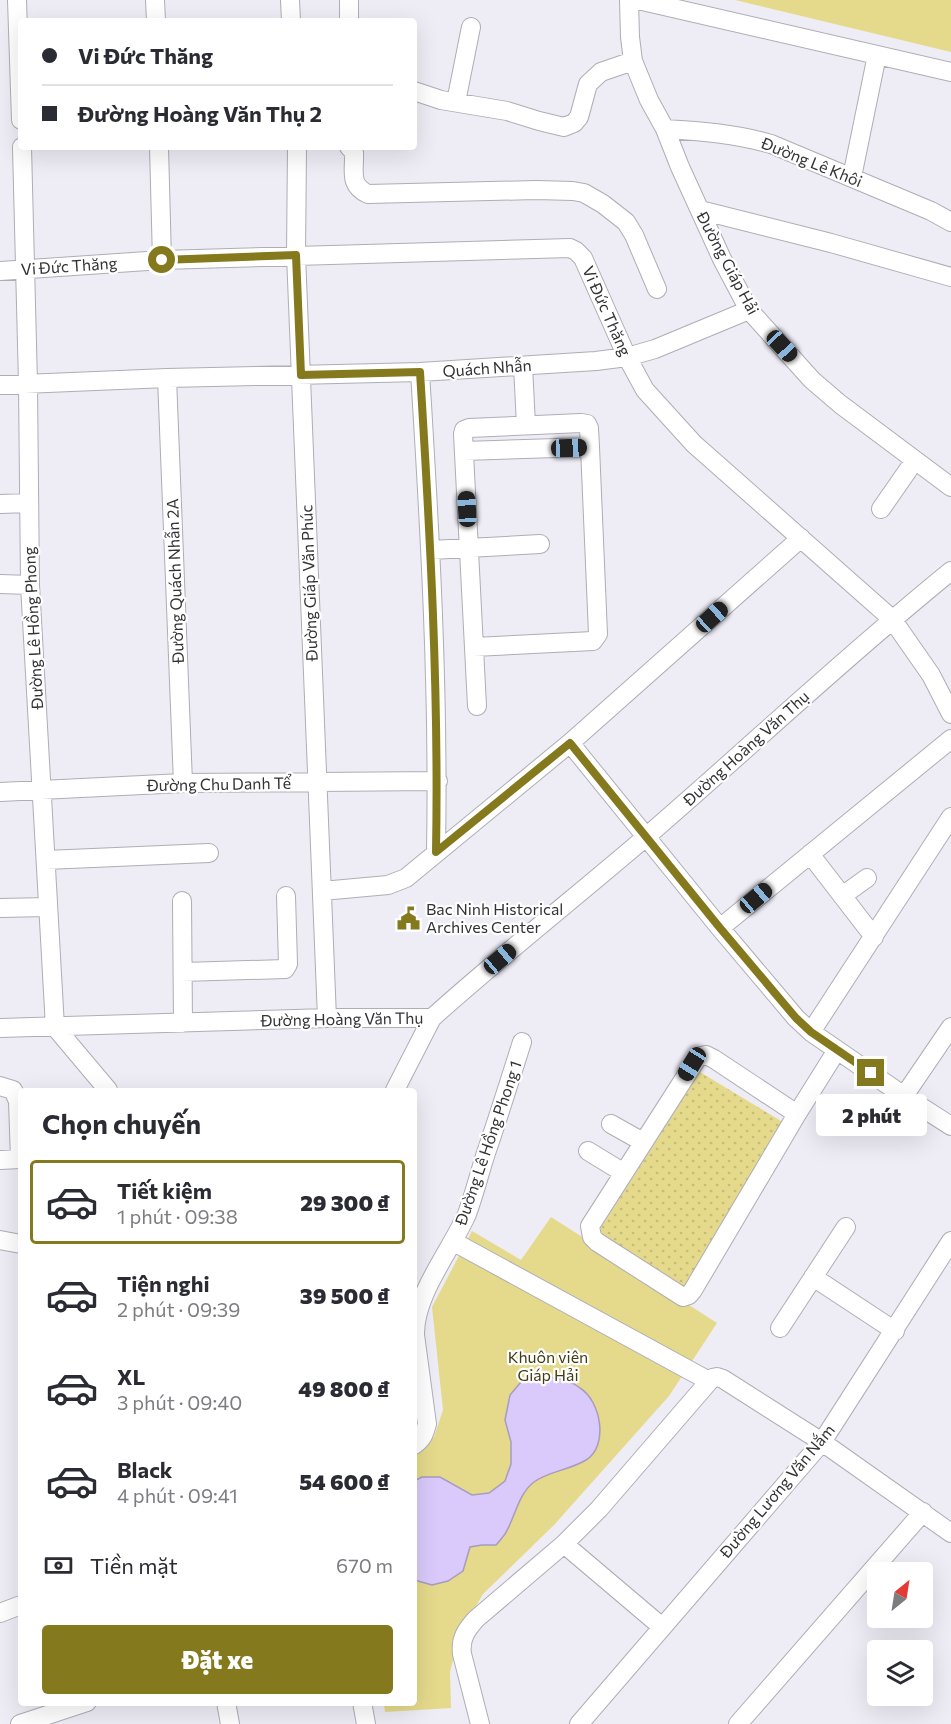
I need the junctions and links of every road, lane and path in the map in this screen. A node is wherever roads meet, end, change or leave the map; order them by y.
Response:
1 (17, 0) edge
2 (155, 0) edge
3 (290, 0) edge
4 (349, 0) edge
5 (629, 0) edge
6 (638, 0) edge
7 (156, 18) edge
8 (291, 18) edge
9 (349, 18) edge
10 (471, 27) dead end
11 (18, 30) edge
12 (877, 55) junction
13 (633, 61) junction
14 (951, 72) edge
15 (417, 92) edge
16 (456, 102) junction
17 (665, 129) junction
18 (22, 150) edge
19 (159, 150) edge
20 (297, 150) edge
21 (353, 150) edge
22 (852, 177) junction
23 (700, 210) junction
24 (951, 222) edge
25 (296, 255) junction
26 (162, 260) junction
27 (26, 270) junction
28 (0, 271) edge
29 (951, 277) edge
30 (657, 289) dead end
31 (749, 309) junction
32 (627, 357) junction
33 (523, 366) junction
34 (420, 372) junction
35 (301, 375) junction
36 (167, 378) junction
37 (28, 384) junction
38 (0, 385) edge
39 (526, 425) junction
40 (590, 447) junction
41 (464, 451) junction
42 (915, 460) junction
43 (951, 487) edge
44 (29, 503) junction
45 (0, 504) edge
46 (881, 509) dead end
47 (801, 538) junction
48 (540, 544) dead end
49 (469, 548) junction
50 (430, 550) junction
51 (951, 571) edge
52 (0, 584) edge
53 (30, 585) junction
54 (892, 619) junction
55 (474, 647) junction
56 (477, 706) dead end
57 (951, 714) edge
58 (951, 739) edge
59 (570, 743) junction
60 (438, 781) junction
61 (183, 783) junction
62 (317, 783) junction
63 (42, 791) junction
64 (0, 792) edge
65 (951, 817) edge
66 (647, 836) junction
67 (436, 852) junction
68 (209, 853) dead end
69 (810, 854) junction
70 (46, 860) junction
71 (867, 878) dead end
72 (322, 891) junction
73 (286, 896) dead end
74 (843, 896) junction
75 (182, 901) dead end
76 (48, 907) junction
77 (0, 908) edge
78 (720, 928) junction
79 (874, 937) junction
80 (183, 972) junction
81 (327, 1018) junction
82 (432, 1018) junction
83 (183, 1023) junction
84 (55, 1027) junction
85 (951, 1027) edge
86 (0, 1028) edge
87 (811, 1032) junction
88 (522, 1042) dead end
89 (837, 1050) junction
90 (0, 1086) edge
91 (106, 1088) edge
92 (395, 1088) edge
93 (904, 1096) junction
94 (18, 1101) edge
95 (797, 1114) junction
96 (611, 1124) dead end
97 (951, 1126) edge
98 (643, 1142) junction
99 (588, 1151) dead end
100 (18, 1159) edge
101 (0, 1160) edge
102 (624, 1173) junction
103 (846, 1227) dead end
104 (0, 1240) edge
105 (951, 1241) edge
106 (454, 1242) junction
107 (18, 1243) edge
108 (813, 1277) junction
109 (417, 1314) edge
110 (780, 1328) dead end
111 (895, 1331) junction
112 (417, 1340) edge
113 (709, 1381) junction
114 (417, 1442) edge
115 (822, 1442) junction
116 (923, 1512) junction
117 (951, 1533) edge
118 (564, 1544) junction
119 (18, 1606) edge
120 (0, 1613) edge
121 (662, 1627) junction
122 (75, 1706) edge
123 (227, 1706) edge
124 (362, 1706) edge
125 (363, 1723) edge
126 (20, 1724) edge
127 (230, 1724) edge
128 (480, 1724) edge
129 (579, 1724) edge
130 (738, 1724) edge

1 - 11 street
2 - 7 street
3 - 8 street
4 - 9 street
5 - 13 street, Đường Giáp Hải
6 - 12 street
10 - 16 street
12 - 14 street
12 - 22 street
13 - 16 street
13 - 17 street, Đường Giáp Hải
15 - 16 street
17 - 22 street, Đường Lê Khôi
17 - 23 street, Đường Giáp Hải
18 - 27 street, Đường Lê Hồng Phong
19 - 26 street
20 - 25 street, Đường Giáp Văn Phúc
21 - 30 street
22 - 24 street, Đường Lê Khôi
23 - 29 street
23 - 31 street, Đường Giáp Hải
25 - 26 street, Vi Đức Thăng
25 - 32 street, Vi Đức Thăng
25 - 35 street, Đường Giáp Văn Phúc
26 - 27 street, Vi Đức Thăng
27 - 28 street, Vi Đức Thăng
27 - 37 street, Đường Lê Hồng Phong
31 - 32 street, Quách Nhẫn
31 - 42 street, Đường Giáp Hải
32 - 33 street, Quách Nhẫn
32 - 47 street, Vi Đức Thăng
33 - 34 street, Quách Nhẫn
33 - 39 street
34 - 35 street, Quách Nhẫn
34 - 50 street
35 - 36 street, Quách Nhẫn
35 - 62 street, Đường Giáp Văn Phúc
36 - 37 street, Quách Nhẫn
36 - 61 street, Đường Quách Nhẫn 2A
37 - 38 street, Quách Nhẫn
37 - 44 street, Đường Lê Hồng Phong
39 - 40 street
39 - 41 street
40 - 41 street
40 - 55 street
41 - 49 street
42 - 43 street, Đường Giáp Hải
42 - 46 street
44 - 45 street
44 - 53 street, Đường Lê Hồng Phong
47 - 54 street, Vi Đức Thăng
47 - 59 street
48 - 49 street
49 - 50 street
49 - 55 street
50 - 60 street
51 - 54 street, Đường Hoàng Văn Thụ
52 - 53 street
53 - 63 street, Đường Lê Hồng Phong
54 - 57 street, Vi Đức Thăng
54 - 66 street, Đường Hoàng Văn Thụ
55 - 56 street
58 - 69 street
59 - 66 street
59 - 67 street
60 - 62 street, Đường Chu Danh Tể
60 - 67 street
61 - 62 street, Đường Chu Danh Tể
61 - 63 street, Đường Chu Danh Tể
62 - 72 street, Đường Giáp Văn Phúc
63 - 64 street, Đường Chu Danh Tể
63 - 70 street, Đường Lê Hồng Phong
65 - 79 street
66 - 78 street
66 - 82 street, Đường Hoàng Văn Thụ
67 - 72 street
68 - 70 street
69 - 74 street
69 - 78 street
70 - 76 street, Đường Lê Hồng Phong
71 - 74 street
72 - 81 street, Đường Giáp Văn Phúc
73 - 80 street
74 - 79 street
75 - 80 street
76 - 77 street
76 - 84 street, Đường Lê Hồng Phong
78 - 87 street
79 - 87 street
80 - 83 street
81 - 82 street, Đường Hoàng Văn Thụ
81 - 83 street, Đường Hoàng Văn Thụ
82 - 92 street
83 - 84 street, Đường Hoàng Văn Thụ
84 - 86 street, Đường Hoàng Văn Thụ
84 - 91 street
85 - 93 street
87 - 89 street
88 - 106 street, Đường Lê Hồng Phong 1
89 - 93 street
89 - 95 street
90 - 94 street
93 - 97 street
95 - 98 street
95 - 102 street
96 - 98 street
98 - 102 street
99 - 102 street
100 - 101 street
103 - 108 street
104 - 107 street
105 - 111 street, Đường Lương Văn Nắm
106 - 109 street, Đường Lê Hồng Phong 1
106 - 113 street
108 - 110 street
108 - 111 street
111 - 115 street, Đường Lương Văn Nắm
112 - 114 street, Đường Lê Hồng Phong 1
113 - 115 street
113 - 118 street
115 - 116 street
115 - 121 street, Đường Lương Văn Nắm
116 - 117 street
116 - 130 street
118 - 121 street
118 - 128 street
119 - 120 street
121 - 129 street, Đường Lương Văn Nắm
122 - 126 street
123 - 127 street
124 - 125 street

